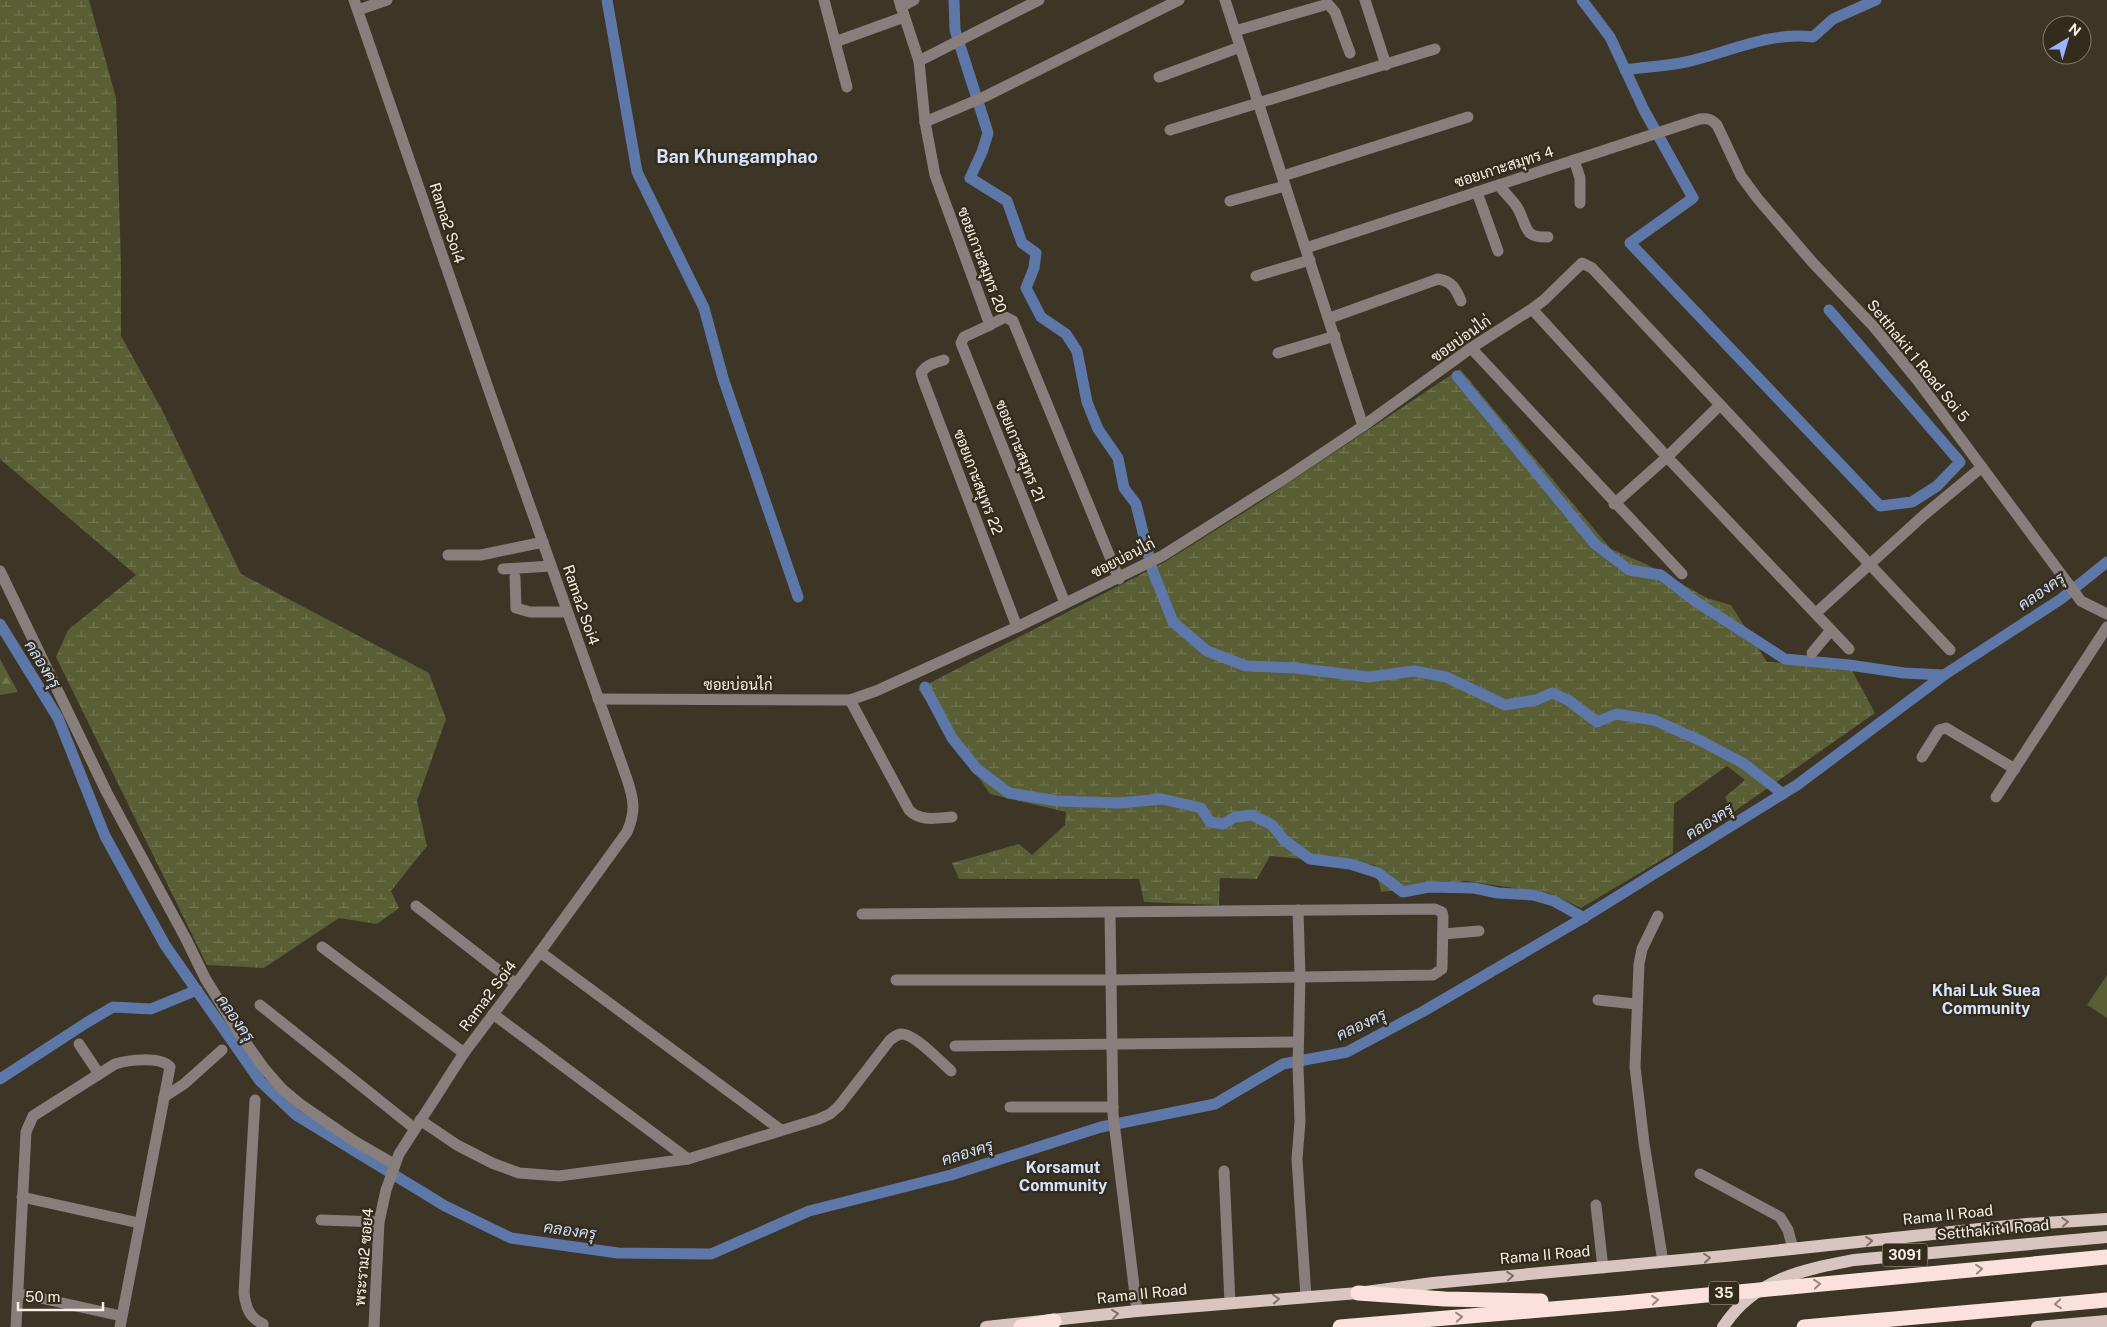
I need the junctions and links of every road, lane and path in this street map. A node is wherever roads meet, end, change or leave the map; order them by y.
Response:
1 (387, 0) edge
2 (824, 0) edge
3 (914, 0) edge
4 (1040, 0) edge
5 (1179, 0) edge
6 (1225, 0) edge
7 (1365, 0) edge
8 (356, 5) edge
9 (901, 8) edge
10 (1235, 31) junction
11 (835, 42) junction
12 (1240, 47) junction
13 (1435, 49) dead end
14 (1350, 53) dead end
15 (919, 61) junction
16 (1386, 65) junction
17 (1159, 77) dead end
18 (847, 87) dead end
19 (1259, 103) junction
20 (1468, 118) dead end
21 (1712, 120) joint
22 (925, 122) junction
23 (1170, 130) dead end
24 (1574, 160) junction
25 (1284, 181) junction
26 (1499, 185) junction
27 (1477, 192) junction
28 (1230, 201) dead end
29 (1580, 203) dead end
30 (1548, 237) dead end
31 (1306, 248) junction
32 (1498, 251) dead end
33 (1310, 260) junction
34 (1256, 276) dead end
35 (1461, 301) dead end
36 (1532, 309) junction
37 (1330, 318) junction
38 (990, 325) junction
39 (1335, 336) junction
40 (1471, 348) junction
41 (1278, 353) dead end
42 (944, 360) dead end
43 (1720, 405) junction
44 (1363, 426) junction
45 (1668, 457) junction
46 (1982, 467) junction
47 (1614, 504) junction
48 (543, 542) junction
49 (448, 555) dead end
50 (1871, 563) junction
51 (551, 566) junction
52 (503, 569) dead end
53 (0, 571) edge
54 (1682, 574) dead end
55 (514, 577) dead end
56 (1118, 579) junction
57 (1065, 603) junction
58 (567, 612) junction
59 (1816, 613) junction
60 (2107, 614) edge
61 (1017, 627) junction
62 (2107, 627) edge
63 (1832, 630) junction
64 (1849, 649) dead end
65 (1950, 650) dead end
66 (1812, 653) dead end
67 (598, 699) junction
68 (850, 700) junction
69 (1922, 757) dead end
70 (2015, 769) junction
71 (1996, 797) dead end
72 (952, 817) dead end
73 (416, 906) dead end
74 (1298, 910) junction
75 (1110, 913) junction
76 (862, 914) dead end
77 (1658, 916) dead end
78 (1479, 931) dead end
79 (1442, 934) junction
80 (322, 947) dead end
81 (540, 952) junction
82 (1300, 976) junction
83 (896, 980) dead end
84 (1112, 980) junction
85 (516, 984) junction
86 (1598, 1000) dead end
87 (1636, 1004) junction
88 (260, 1005) dead end
89 (493, 1014) junction
90 (79, 1044) dead end
91 (1113, 1044) junction
92 (955, 1046) dead end
93 (1298, 1047) junction
94 (222, 1050) dead end
95 (464, 1053) junction
96 (951, 1071) dead end
97 (99, 1074) junction
98 (164, 1097) junction
99 (255, 1100) dead end
100 (1010, 1107) dead end
101 (1113, 1110) junction
102 (417, 1124) junction
103 (781, 1130) junction
104 (688, 1159) junction
105 (394, 1167) junction
106 (1224, 1171) dead end
107 (1700, 1174) dead end
108 (22, 1197) junction
109 (1596, 1205) dead end
110 (2107, 1219) edge
111 (321, 1220) dead end
112 (379, 1222) junction
113 (139, 1223) junction
114 (2107, 1237) edge
115 (1793, 1249) junction
116 (2107, 1257) edge
117 (1663, 1262) junction
118 (1603, 1268) junction
119 (18, 1293) junction
120 (1358, 1293) junction
121 (1306, 1297) junction
122 (2107, 1300) edge
123 (1230, 1303) junction
124 (1623, 1303) junction
125 (1136, 1311) junction
126 (1054, 1321) junction
127 (2107, 1321) edge
128 (120, 1322) edge
129 (2068, 1325) junction
130 (16, 1327) edge
131 (263, 1327) edge
132 (374, 1327) edge
133 (986, 1327) edge
134 (1021, 1327) edge
135 (1340, 1327) edge
136 (1724, 1327) edge
137 (1804, 1327) edge
138 (2037, 1327) edge
139 (2085, 1327) edge

1 - 8 street
2 - 11 street
3 - 9 street
4 - 15 street
5 - 22 street
6 - 10 street
7 - 16 street
8 - 48 street, Rama2 Soi4
9 - 11 street
9 - 15 street, ซอยเกาะสมุทร 20
10 - 12 street
10 - 14 street
11 - 18 street
12 - 17 street
12 - 19 street
13 - 16 street
15 - 22 street, ซอยเกาะสมุทร 20
16 - 19 street
19 - 23 street
19 - 25 street
20 - 25 street
21 - 24 street, ซอยเกาะสมุทร 4
21 - 46 street, Setthakit 1 Road Soi 5
22 - 38 street, ซอยเกาะสมุทร 20
24 - 26 street, ซอยเกาะสมุทร 4
24 - 29 street
25 - 28 street
25 - 31 street
26 - 27 street, ซอยเกาะสมุทร 4
26 - 30 street
27 - 31 street, ซอยเกาะสมุทร 4
27 - 32 street
31 - 33 street
33 - 34 street
33 - 37 street
35 - 37 street
36 - 40 street, ซอยบ่อนไก่
36 - 43 street, ซอยบ่อนไก่
36 - 45 street
37 - 39 street
38 - 56 street, ซอยเกาะสมุทร 20
38 - 57 street, ซอยเกาะสมุทร 21
39 - 41 street
39 - 44 street
40 - 44 street, ซอยบ่อนไก่
40 - 47 street
42 - 61 street, ซอยเกาะสมุทร 22
43 - 45 street
43 - 50 street
44 - 56 street, ซอยบ่อนไก่
45 - 47 street
45 - 59 street
46 - 50 street
46 - 60 street, Setthakit 1 Road Soi 5
47 - 54 street
48 - 49 street
48 - 51 street, Rama2 Soi4
50 - 59 street
50 - 65 street
51 - 52 street
51 - 58 street, Rama2 Soi4
53 - 105 street
55 - 58 street
56 - 57 street, ซอยบ่อนไก่
57 - 61 street, ซอยบ่อนไก่
58 - 67 street, Rama2 Soi4
59 - 63 street
61 - 68 street, ซอยบ่อนไก่
62 - 70 street
63 - 64 street
63 - 66 street
67 - 68 street, ซอยบ่อนไก่
67 - 81 street, Rama2 Soi4
68 - 72 street
69 - 70 street
70 - 71 street
73 - 85 street
74 - 75 street
74 - 79 street
74 - 82 street
75 - 76 street
75 - 84 street
77 - 87 street
78 - 79 street
79 - 82 street
80 - 95 street
81 - 85 street, Rama2 Soi4
81 - 103 street
82 - 84 street
82 - 93 street
83 - 84 street
84 - 91 street
85 - 89 street, Rama2 Soi4
86 - 87 street
87 - 117 street
88 - 102 street
89 - 95 street, Rama2 Soi4
89 - 104 street
90 - 97 street
91 - 92 street
91 - 93 street
91 - 101 street
93 - 121 street
94 - 98 street
95 - 102 street, Rama2 Soi4
96 - 103 street
97 - 98 street
97 - 108 street
98 - 113 street
99 - 131 street
100 - 101 street
101 - 125 street
102 - 104 street
102 - 105 street, Rama2 Soi4
103 - 104 street
105 - 112 street, พระราม2 ซอย4
106 - 123 street
107 - 115 street
108 - 113 street
108 - 119 street
109 - 118 street
115 -> 110 main road, Rama II Road
111 - 112 street
112 - 132 street, พระราม2 ซอย4
113 - 128 street
114 - 136 main road, Setthakit 1 Road / 3091
117 -> 115 main road, Rama II Road
124 -> 116 highway, 35
117 - 118 main road, Rama II Road
120 -> 118 main road, Rama II Road
119 - 128 street
119 - 130 street
120 - 121 main road, Rama II Road
120 - 124 highway
123 -> 121 main road, Rama II Road
122 -> 137 highway
123 - 125 main road, Rama II Road
135 -> 124 highway, 35
126 -> 125 main road, Rama II Road
126 - 133 main road, Rama II Road
126 - 134 highway
127 - 129 main road
129 - 138 main road
129 - 139 main road

